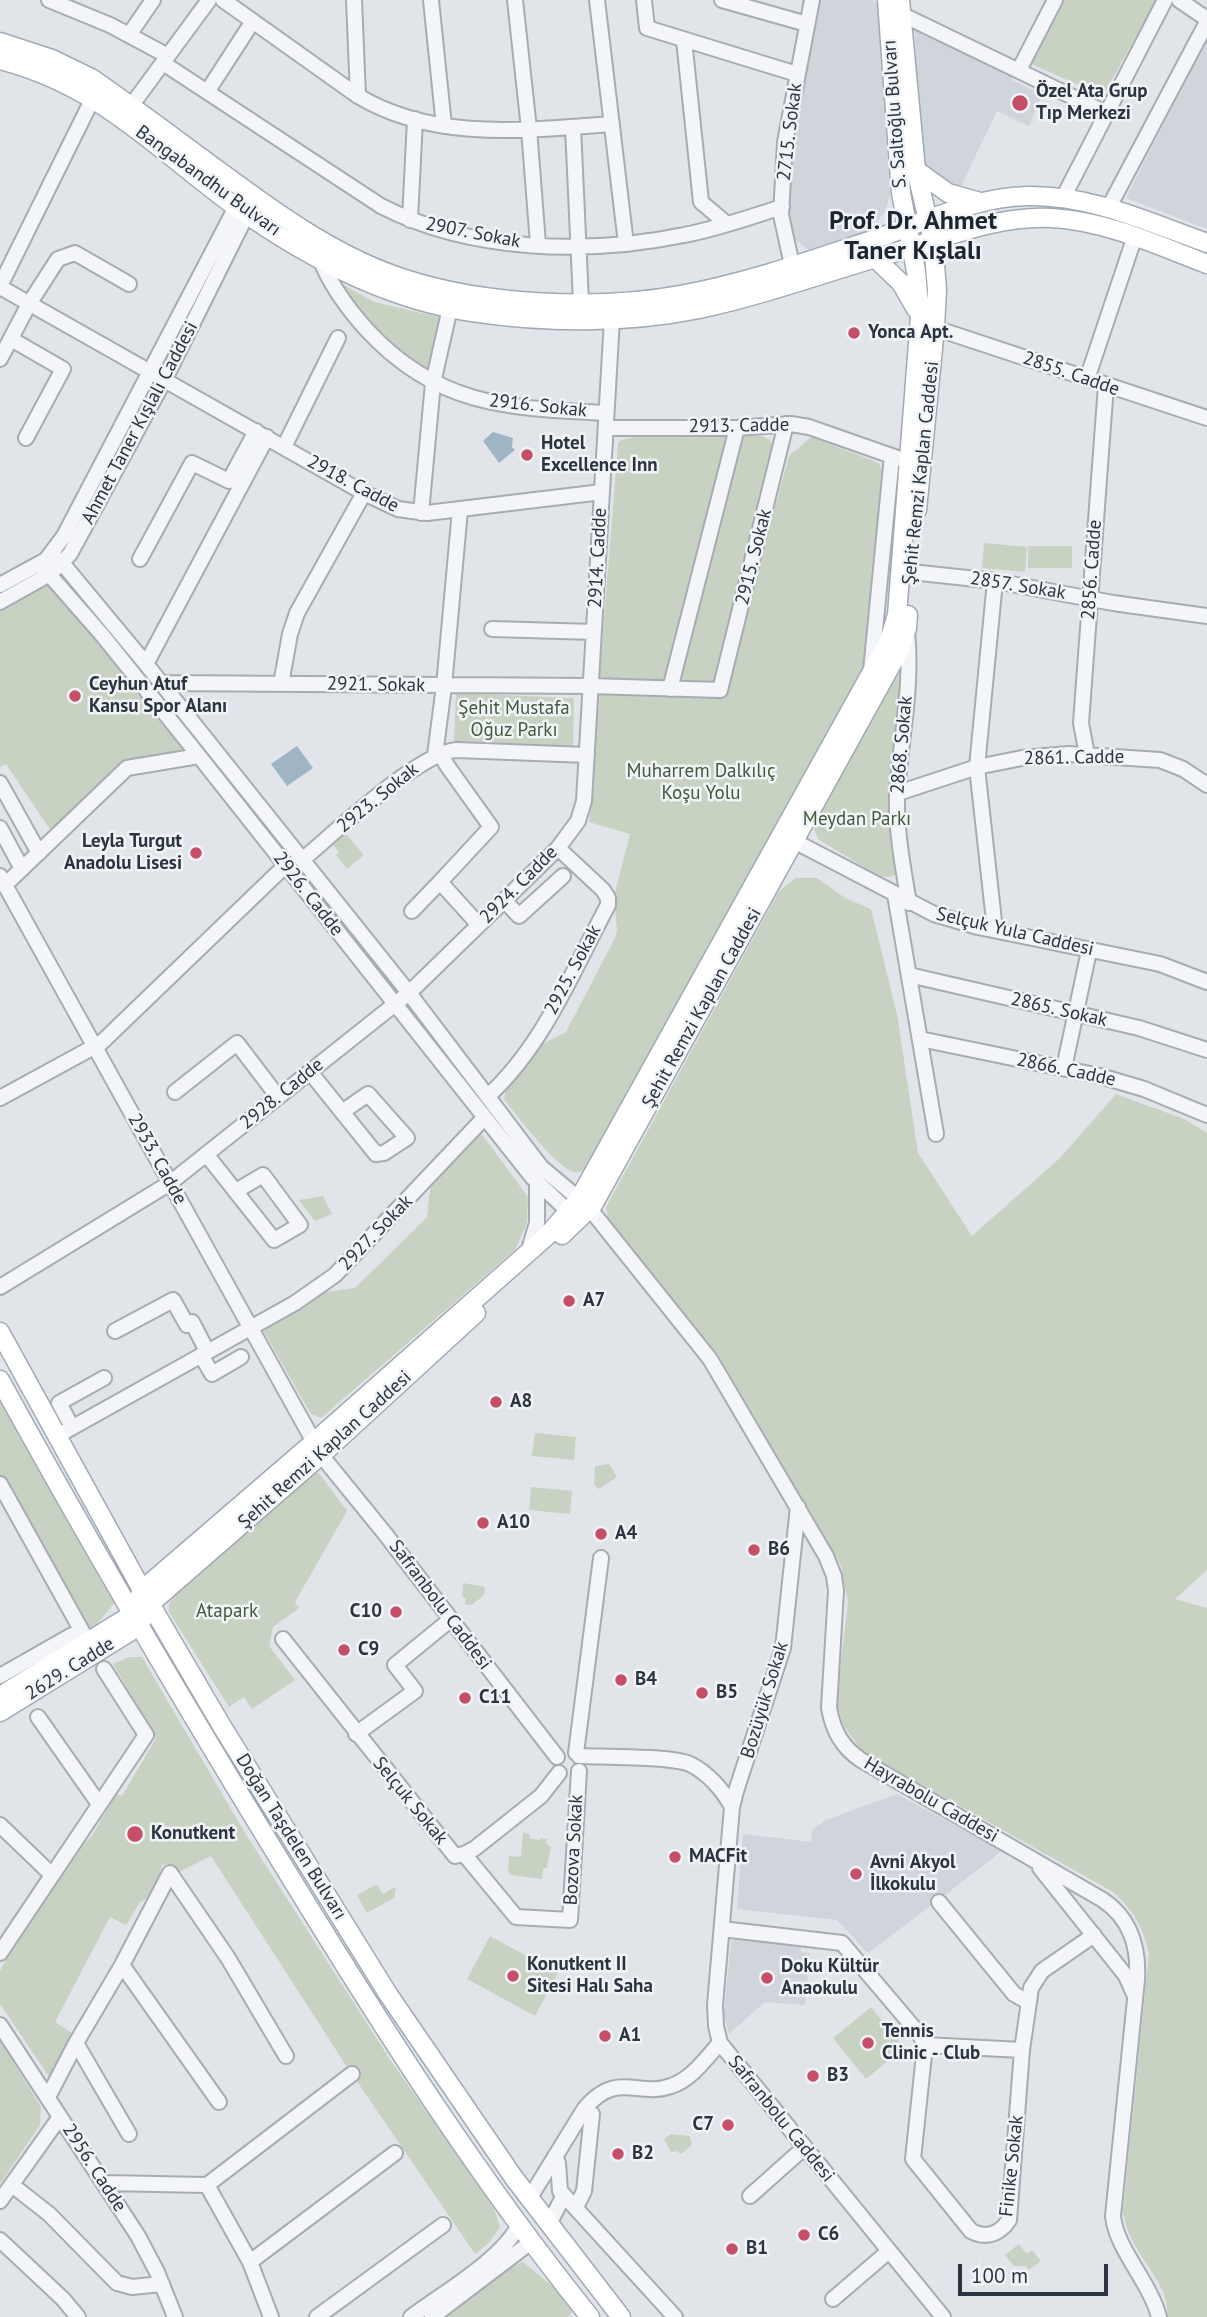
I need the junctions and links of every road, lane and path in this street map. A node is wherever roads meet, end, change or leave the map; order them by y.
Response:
1 (49, 0) edge
2 (153, 0) edge
3 (209, 0) edge
4 (223, 0) edge
5 (354, 0) edge
6 (431, 0) edge
7 (514, 0) edge
8 (597, 0) edge
9 (644, 0) edge
10 (722, 0) edge
11 (812, 0) edge
12 (887, 0) edge
13 (1055, 0) edge
14 (1165, 0) edge
15 (1179, 0) edge
16 (900, 7) edge
17 (1207, 20) edge
18 (253, 21) junction
19 (807, 24) junction
20 (129, 35) junction
21 (684, 40) junction
22 (0, 42) edge
23 (0, 60) edge
24 (165, 60) junction
25 (1018, 70) junction
26 (797, 74) junction
27 (206, 92) junction
28 (358, 96) junction
29 (93, 98) junction
30 (131, 106) junction
31 (1106, 113) junction
32 (415, 119) junction
33 (612, 124) junction
34 (444, 126) junction
35 (573, 127) junction
36 (530, 129) junction
37 (916, 170) junction
38 (251, 194) junction
39 (1063, 198) junction
40 (980, 202) junction
41 (782, 207) junction
42 (1109, 207) junction
43 (242, 211) junction
44 (929, 219) junction
45 (410, 220) junction
46 (727, 224) junction
47 (906, 228) junction
48 (1135, 236) junction
49 (933, 241) junction
50 (1207, 243) edge
51 (538, 244) junction
52 (626, 244) junction
53 (579, 245) junction
54 (911, 248) junction
55 (875, 258) junction
56 (320, 259) junction
57 (1207, 264) edge
58 (792, 265) junction
59 (129, 284) dead end
60 (0, 287) edge
61 (581, 302) junction
62 (29, 304) junction
63 (450, 308) junction
64 (920, 317) junction
65 (612, 319) junction
66 (935, 328) junction
67 (11, 338) junction
68 (338, 338) dead end
69 (0, 359) edge
70 (150, 372) junction
71 (165, 379) junction
72 (1087, 379) junction
73 (433, 383) junction
74 (1106, 386) junction
75 (1207, 418) edge
76 (606, 420) junction
77 (786, 424) junction
78 (737, 428) junction
79 (261, 434) junction
80 (26, 438) dead end
81 (284, 447) junction
82 (900, 459) junction
83 (364, 492) junction
84 (602, 492) junction
85 (460, 510) junction
86 (421, 513) junction
87 (140, 559) dead end
88 (51, 564) junction
89 (911, 572) junction
90 (995, 581) junction
91 (0, 585) edge
92 (1089, 598) junction
93 (0, 602) edge
94 (1207, 616) edge
95 (492, 628) dead end
96 (907, 628) junction
97 (594, 632) junction
98 (146, 663) junction
99 (162, 683) junction
100 (281, 684) junction
101 (444, 686) junction
102 (591, 686) junction
103 (670, 689) junction
104 (720, 690) joint
105 (438, 754) junction
106 (587, 755) junction
107 (1087, 755) junction
108 (199, 756) junction
109 (978, 767) junction
110 (0, 783) edge
111 (1207, 785) edge
112 (898, 793) junction
113 (25, 828) junction
114 (2, 838) edge
115 (788, 838) junction
116 (558, 848) junction
117 (39, 853) junction
118 (302, 860) junction
119 (286, 865) junction
120 (22, 869) junction
121 (563, 876) dead end
122 (440, 882) junction
123 (4, 891) edge
124 (895, 895) junction
125 (504, 900) junction
126 (909, 903) junction
127 (412, 911) dead end
128 (479, 925) junction
129 (995, 930) junction
130 (1089, 951) junction
131 (909, 975) junction
132 (1207, 982) edge
133 (409, 993) junction
134 (395, 1004) junction
135 (1077, 1014) junction
136 (920, 1040) junction
137 (95, 1047) junction
138 (1207, 1050) edge
139 (1064, 1068) junction
140 (310, 1072) junction
141 (175, 1092) dead end
142 (488, 1096) junction
143 (278, 1097) junction
144 (0, 1098) edge
145 (342, 1112) junction
146 (1207, 1115) edge
147 (484, 1118) junction
148 (936, 1134) dead end
149 (206, 1154) junction
150 (170, 1183) junction
151 (537, 1183) junction
152 (236, 1191) junction
153 (579, 1210) junction
154 (527, 1254) junction
155 (0, 1287) edge
156 (250, 1327) junction
157 (115, 1331) dead end
158 (0, 1332) edge
159 (204, 1353) junction
160 (241, 1357) dead end
161 (104, 1378) dead end
162 (0, 1380) edge
163 (65, 1432) junction
164 (318, 1449) junction
165 (0, 1484) edge
166 (798, 1507) junction
167 (601, 1558) dead end
168 (146, 1597) junction
169 (136, 1620) junction
170 (450, 1620) junction
171 (80, 1639) junction
172 (283, 1639) dead end
173 (104, 1669) dead end
174 (0, 1676) edge
175 (0, 1696) edge
176 (0, 1712) edge
177 (38, 1717) dead end
178 (356, 1734) junction
179 (578, 1754) junction
180 (557, 1757) junction
181 (579, 1772) junction
182 (559, 1773) junction
183 (99, 1804) junction
184 (732, 1807) junction
185 (0, 1825) edge
186 (464, 1854) junction
187 (1032, 1859) junction
188 (51, 1874) junction
189 (939, 1902) dead end
190 (722, 1929) junction
191 (1094, 1935) junction
192 (1, 1950) edge
193 (122, 1965) junction
194 (1135, 1998) junction
195 (1028, 2002) junction
196 (0, 2025) edge
197 (76, 2043) junction
198 (720, 2043) junction
199 (925, 2045) junction
200 (1022, 2050) junction
201 (286, 2056) dead end
202 (352, 2074) dead end
203 (48, 2098) junction
204 (219, 2102) dead end
205 (592, 2114) dead end
206 (60, 2117) junction
207 (129, 2134) dead end
208 (805, 2147) junction
209 (395, 2153) dead end
210 (555, 2156) junction
211 (104, 2183) junction
212 (136, 2184) junction
213 (12, 2185) junction
214 (206, 2185) junction
215 (564, 2195) junction
216 (750, 2196) dead end
217 (114, 2198) junction
218 (529, 2199) junction
219 (0, 2201) edge
220 (576, 2207) junction
221 (548, 2224) junction
222 (443, 2225) dead end
223 (519, 2225) junction
224 (0, 2240) edge
225 (531, 2242) junction
226 (889, 2251) junction
227 (250, 2262) junction
228 (162, 2284) junction
229 (833, 2299) dead end
230 (582, 2314) edge
231 (78, 2317) edge
232 (175, 2317) edge
233 (271, 2317) edge
234 (317, 2317) edge
235 (411, 2317) edge
236 (432, 2317) edge
237 (621, 2317) edge
238 (675, 2317) edge
239 (943, 2317) edge
240 (1159, 2317) edge

1 - 20 street, 2907. Sokak
2 - 20 street
3 - 24 street
4 - 18 street
5 - 28 street
6 - 34 street
7 - 36 street
8 - 33 street
9 - 21 street
10 - 19 street
11 - 19 street, 2715. Sokak
12 - 47 main road, S. Saltoğlu Bulvarı
13 - 25 street
14 - 31 street
15 - 17 street
16 - 25 street
16 - 37 main road, S. Saltoğlu Bulvarı
17 - 42 street
18 - 27 street
18 - 28 street
19 - 26 street, 2715. Sokak
20 - 24 street, 2907. Sokak
21 - 26 street
21 - 46 street
22 - 30 main road, Bangabandhu Bulvarı
23 - 29 main road, Bangabandhu Bulvarı
24 - 27 street, 2907. Sokak
24 - 30 street
25 - 31 street
26 - 41 street, 2715. Sokak
27 - 45 street, 2907. Sokak
28 - 32 street
29 - 43 main road, Bangabandhu Bulvarı
29 - 60 street
30 - 38 main road, Bangabandhu Bulvarı
31 - 39 street
32 - 34 street
32 - 45 street
33 - 35 street
33 - 52 street
34 - 36 street
35 - 36 street
35 - 53 street
36 - 51 street
37 - 40 main road
37 - 44 main road, S. Saltoğlu Bulvarı
38 - 43 main road
38 - 61 main road, Bangabandhu Bulvarı
39 - 40 main road
39 - 42 main road
40 - 44 main road, Bangabandhu Bulvarı
41 - 46 street, 2907. Sokak
41 - 58 street, 2715. Sokak
42 - 50 main road
43 - 56 main road, Bangabandhu Bulvarı
43 - 70 street, Ahmet Taner Kışlalı Caddesi
43 - 71 street, Ahmet Taner Kışlalı Caddesi
44 - 47 main road, Bangabandhu Bulvarı
44 - 49 main road, S. Saltoğlu Bulvarı
45 - 51 street, 2907. Sokak
46 - 52 street, 2907. Sokak
47 - 54 main road, S. Saltoğlu Bulvarı
47 - 58 main road, Bangabandhu Bulvarı
48 - 49 main road, Bangabandhu Bulvarı
48 - 57 main road, Bangabandhu Bulvarı
48 - 72 street
49 - 54 main road, Bangabandhu Bulvarı
49 - 66 main road, Şehit Remzi Kaplan Caddesi
51 - 53 street, 2907. Sokak
52 - 53 street, 2907. Sokak
53 - 61 street
54 - 55 main road, Bangabandhu Bulvarı
54 - 64 main road, Şehit Remzi Kaplan Caddesi
55 - 64 main road
55 - 65 main road, Bangabandhu Bulvarı
56 - 63 main road, Bangabandhu Bulvarı
56 - 73 street, 2916. Sokak
58 - 61 main road, Bangabandhu Bulvarı
59 - 62 street
60 - 62 street, 2918. Cadde
62 - 67 street
62 - 70 street, 2918. Cadde
63 - 65 main road, Bangabandhu Bulvarı
63 - 73 street
64 - 82 main road, Şehit Remzi Kaplan Caddesi
65 - 76 street, 2914. Cadde
66 - 72 street, 2855. Cadde
66 - 89 main road, Şehit Remzi Kaplan Caddesi
67 - 69 street
67 - 80 street
68 - 81 street
70 - 71 street, 2918. Cadde
70 - 88 street, Ahmet Taner Kışlalı Caddesi
71 - 79 street, 2918. Cadde
71 - 88 street, Ahmet Taner Kışlalı Caddesi
72 - 74 street, 2855. Cadde
73 - 76 street, 2916. Sokak
73 - 86 street
74 - 75 street, 2855. Cadde
74 - 92 street, 2856. Cadde
76 - 78 street, 2913. Cadde
76 - 84 street, 2914. Cadde
77 - 78 street, 2913. Cadde
77 - 82 street, 2913. Cadde
77 - 104 street, 2915. Sokak
78 - 103 street
79 - 81 street, 2918. Cadde
79 - 87 street
79 - 98 street
81 - 83 street, 2918. Cadde
82 - 115 main road, Şehit Remzi Kaplan Caddesi
83 - 86 street, 2918. Cadde
83 - 100 street
84 - 85 street, 2918. Cadde
84 - 97 street, 2914. Cadde
85 - 86 street, 2918. Cadde
85 - 101 street
88 - 91 street
88 - 93 street, Ahmet Taner Kışlalı Caddesi
88 - 98 street, 2926. Cadde
88 - 108 street, 2926. Cadde
89 - 90 street, 2857. Sokak
89 - 96 main road, Şehit Remzi Kaplan Caddesi
90 - 92 street, 2857. Sokak
90 - 109 street
92 - 94 street, 2857. Sokak
92 - 107 street, 2856. Cadde
95 - 97 street
96 - 112 street, 2868. Sokak
96 - 115 main road, Şehit Remzi Kaplan Caddesi
97 - 102 street, 2914. Cadde
98 - 99 street, 2926. Cadde
99 - 100 street, 2921. Sokak
99 - 118 street, 2926. Cadde
100 - 101 street, 2921. Sokak
101 - 102 street, 2921. Sokak
101 - 105 street
102 - 103 street, 2921. Sokak
102 - 106 street, 2914. Cadde
103 - 104 street, 2921. Sokak
105 - 106 street, 2923. Sokak
105 - 118 street, 2923. Sokak
105 - 122 street
106 - 116 street, 2924. Cadde
107 - 109 street, 2861. Cadde
107 - 111 street, 2861. Cadde
108 - 117 street
108 - 119 street, 2926. Cadde
109 - 112 street, 2861. Cadde
109 - 129 street
110 - 113 street
112 - 126 street, 2868. Sokak
113 - 114 street
113 - 117 street
114 - 120 street
115 - 124 street, Selçuk Yula Caddesi
115 - 153 main road, Şehit Remzi Kaplan Caddesi
116 - 125 street, 2924. Cadde
116 - 142 street, 2925. Sokak
117 - 120 street
118 - 133 street, 2926. Cadde
119 - 134 street, 2926. Cadde
119 - 137 street
120 - 123 street
121 - 125 street
122 - 127 street
122 - 128 street
123 - 137 street, 2933. Cadde
124 - 126 street, Selçuk Yula Caddesi
124 - 131 street
125 - 128 street, 2924. Cadde
126 - 129 street, Selçuk Yula Caddesi
128 - 133 street, 2924. Cadde
129 - 130 street, Selçuk Yula Caddesi
130 - 132 street, Selçuk Yula Caddesi
130 - 135 street
131 - 135 street, 2865. Sokak
131 - 136 street
133 - 134 street, 2924. Cadde
133 - 142 street, 2926. Cadde
134 - 140 street, 2928. Cadde
134 - 147 street, 2926. Cadde
135 - 138 street, 2865. Sokak
135 - 139 street
136 - 139 street, 2866. Cadde
136 - 148 street
137 - 144 street
137 - 150 street, 2933. Cadde
139 - 146 street, 2866. Cadde
140 - 143 street, 2928. Cadde
140 - 145 street
141 - 143 street
142 - 153 street, 2926. Cadde
143 - 149 street, 2928. Cadde
145 - 145 street
147 - 151 street, 2926. Cadde
147 - 156 street, 2927. Sokak
149 - 150 street, 2928. Cadde
149 - 152 street
150 - 155 street, 2928. Cadde
150 - 156 street, 2933. Cadde
151 - 153 street, 2926. Cadde
151 - 154 street
152 - 152 street
153 - 154 main road, Şehit Remzi Kaplan Caddesi
153 - 164 main road, Şehit Remzi Kaplan Caddesi
153 - 166 street, Hayrabolu Caddesi
154 - 164 main road, Şehit Remzi Kaplan Caddesi
156 - 159 street, 2927. Sokak
156 - 164 street, 2933. Cadde
157 - 159 street
158 - 163 main road, Doğan Taşdelen Bulvarı
159 - 160 street
159 - 163 street, 2927. Sokak
161 - 163 street
162 - 169 main road, Doğan Taşdelen Bulvarı
163 - 168 main road, Doğan Taşdelen Bulvarı
164 - 168 main road, Şehit Remzi Kaplan Caddesi
164 - 170 street, Safranbolu Caddesi
165 - 171 street
166 - 184 street, Bozüyük Sokak
166 - 187 street, Hayrabolu Caddesi
167 - 179 street
168 - 169 main road
168 - 218 main road, Doğan Taşdelen Bulvarı
169 - 171 main road, 2629. Cadde
169 - 176 main road, 2629. Cadde
169 - 223 main road, Doğan Taşdelen Bulvarı
170 - 178 street
170 - 180 street, Safranbolu Caddesi
171 - 174 street
171 - 175 main road, 2629. Cadde
172 - 178 street, Selçuk Sokak
173 - 183 street
177 - 183 street
178 - 186 street, Selçuk Sokak
179 - 180 street
179 - 181 street
179 - 184 street
180 - 182 street
181 - 182 street
181 - 186 street, Bozova Sokak
182 - 186 street, Selçuk Sokak
183 - 188 street
184 - 190 street, Safranbolu Caddesi
185 - 188 street
187 - 191 street
187 - 194 street, Hayrabolu Caddesi
188 - 192 street
189 - 195 street
190 - 198 street, Safranbolu Caddesi
190 - 199 street
191 - 194 street
191 - 195 street, Finike Sokak
193 - 197 street
193 - 201 street
193 - 204 street
194 - 240 street, Hayrabolu Caddesi
195 - 200 street, Finike Sokak
196 - 203 street, 2956. Cadde
197 - 203 street
197 - 207 street
198 - 208 street, Safranbolu Caddesi
198 - 210 street
199 - 200 street
199 - 200 street, Finike Sokak
202 - 214 street
203 - 206 street, 2956. Cadde
205 - 220 street
206 - 211 street, 2956. Cadde
206 - 213 street
208 - 216 street
208 - 226 street, Safranbolu Caddesi
209 - 227 street
210 - 215 street
210 - 218 street
211 - 212 street
211 - 217 street, 2956. Cadde
212 - 214 street
212 - 217 street
213 - 219 street
213 - 228 street
214 - 227 street
215 - 220 street
215 - 221 street
217 - 228 street, 2956. Cadde
218 - 221 main road, Doğan Taşdelen Bulvarı
218 - 223 main road
220 - 238 street
221 - 225 main road
221 - 237 main road, Doğan Taşdelen Bulvarı
222 - 234 street
223 - 225 main road, Doğan Taşdelen Bulvarı
223 - 235 street
224 - 231 street
225 - 230 main road, Doğan Taşdelen Bulvarı
225 - 236 street
226 - 229 street
226 - 239 street, Safranbolu Caddesi
227 - 233 street
228 - 232 street, 2956. Cadde

